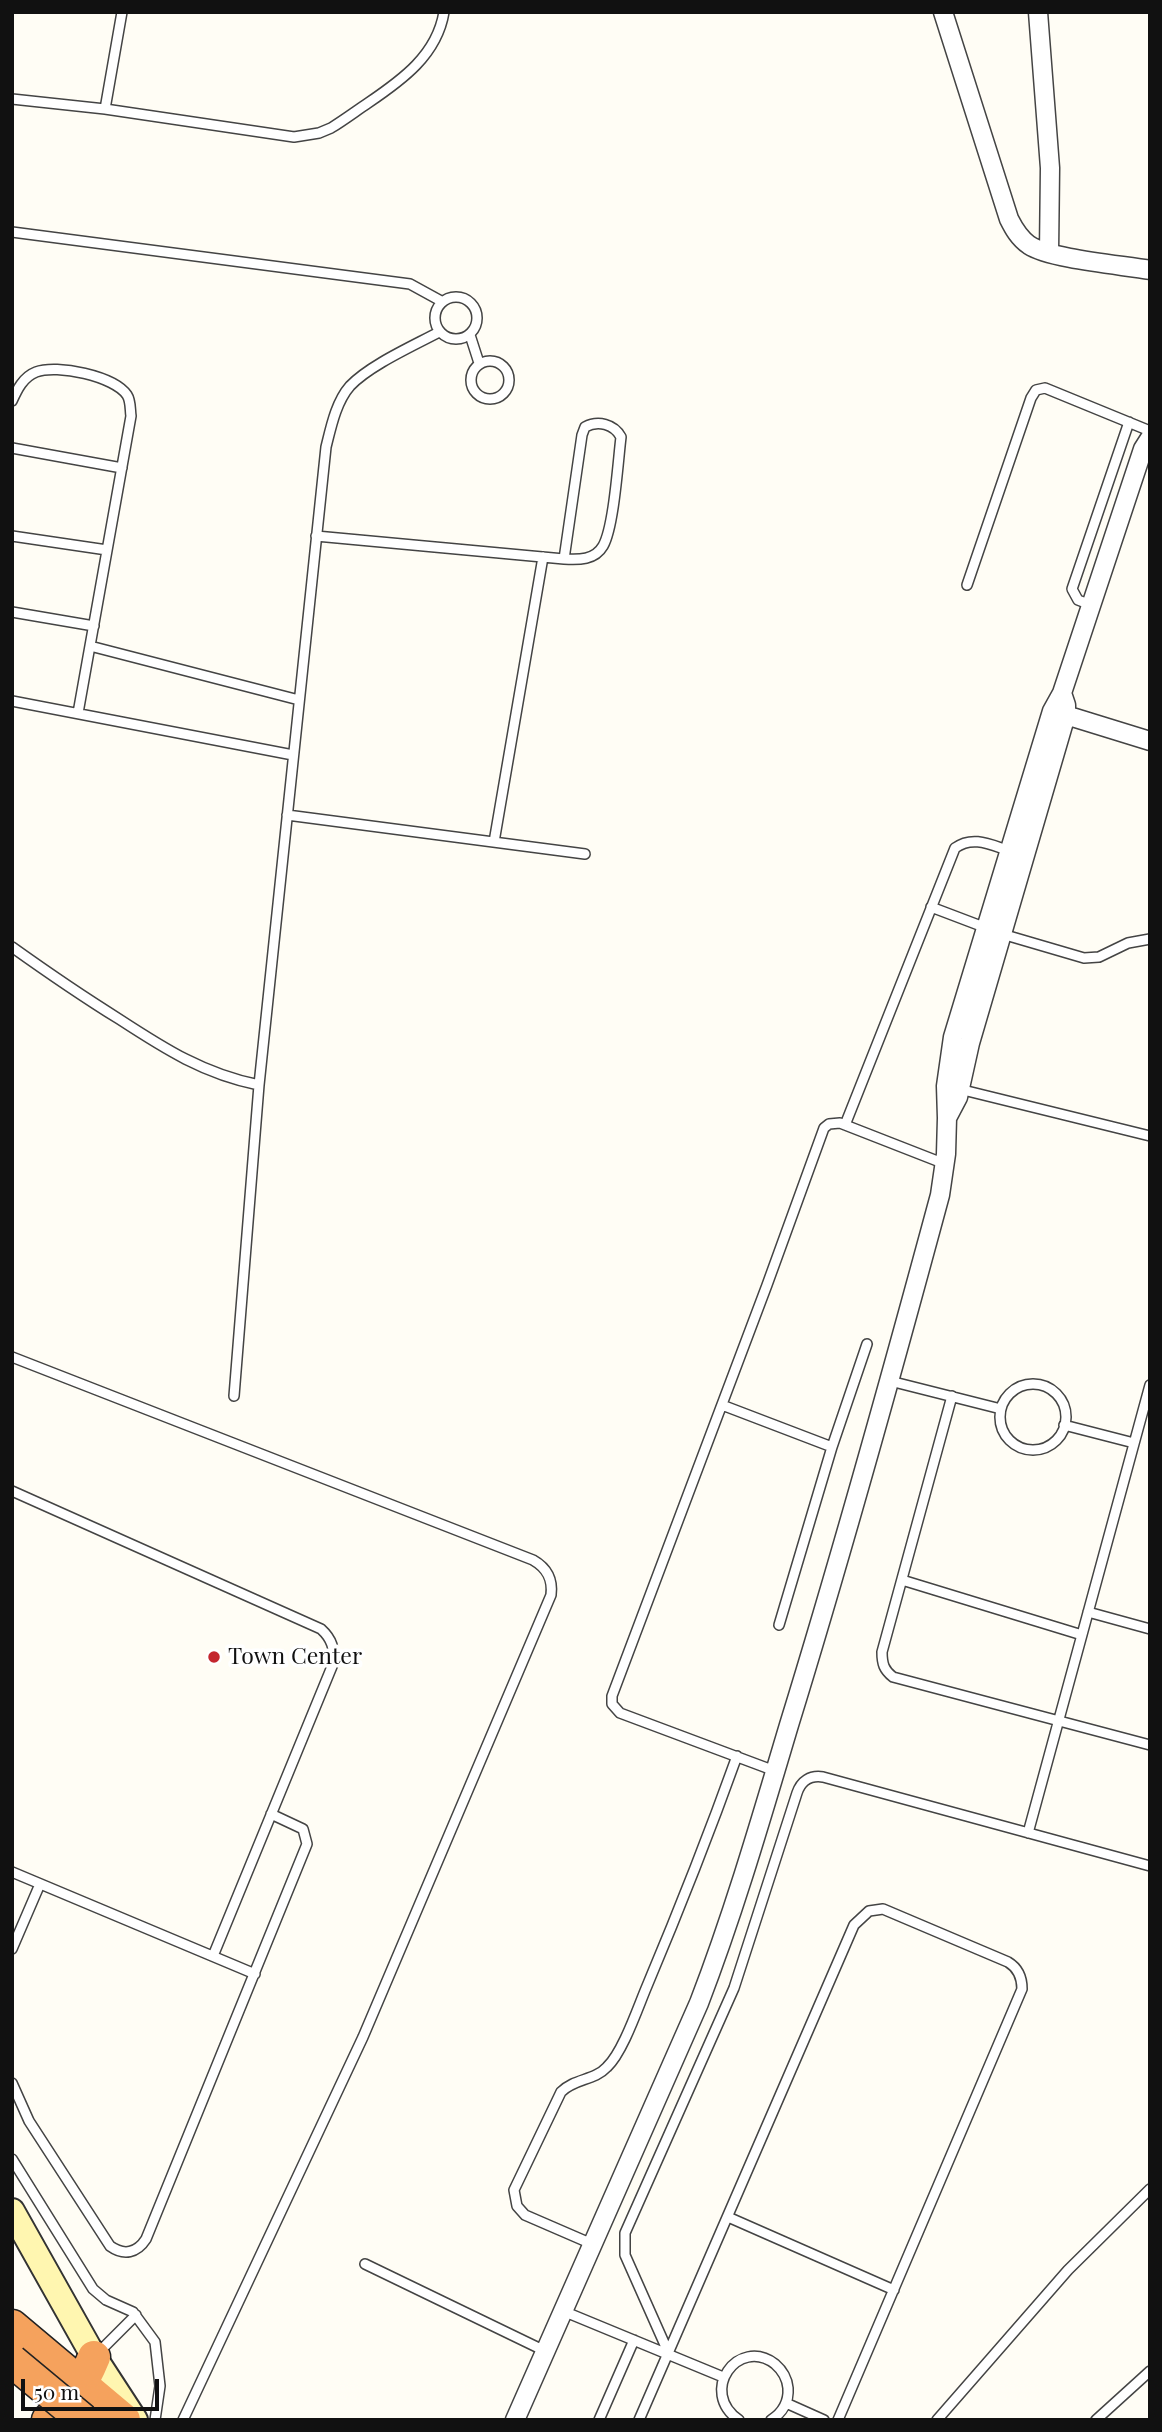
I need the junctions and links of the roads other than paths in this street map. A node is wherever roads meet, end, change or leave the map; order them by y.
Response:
1 (121, 12) edge
2 (444, 12) edge
3 (943, 12) edge
4 (1038, 12) edge
5 (12, 99) edge
6 (105, 109) junction
7 (12, 232) edge
8 (1049, 253) junction
9 (1150, 270) edge
10 (441, 301) junction
11 (439, 332) junction
12 (470, 335) junction
13 (479, 363) junction
14 (12, 401) edge
15 (1129, 422) junction
16 (1150, 431) edge
17 (1150, 438) edge
18 (12, 448) edge
19 (122, 468) junction
20 (12, 536) edge
21 (316, 536) junction
22 (107, 550) junction
23 (543, 557) junction
24 (564, 559) junction
25 (967, 585) dead end
26 (1091, 605) junction
27 (12, 612) edge
28 (94, 626) junction
29 (90, 646) junction
30 (12, 701) edge
31 (299, 701) junction
32 (78, 713) junction
33 (1059, 713) junction
34 (1150, 741) edge
35 (293, 755) junction
36 (287, 816) junction
37 (494, 842) junction
38 (1010, 851) junction
39 (585, 854) dead end
40 (932, 907) junction
41 (994, 931) junction
42 (1150, 939) edge
43 (12, 947) edge
44 (259, 1085) junction
45 (959, 1089) junction
46 (947, 1118) junction
47 (845, 1125) junction
48 (1150, 1136) edge
49 (945, 1164) junction
50 (867, 1344) dead end
51 (12, 1357) edge
52 (890, 1381) junction
53 (1150, 1385) edge
54 (234, 1396) dead end
55 (952, 1396) junction
56 (722, 1405) junction
57 (1001, 1409) junction
58 (1064, 1425) junction
59 (1134, 1443) junction
60 (832, 1447) junction
61 (12, 1491) edge
62 (902, 1580) junction
63 (1088, 1612) junction
64 (779, 1625) dead end
65 (1150, 1629) edge
66 (1082, 1635) junction
67 (1058, 1720) junction
68 (1150, 1745) edge
69 (737, 1756) junction
70 (775, 1771) junction
71 (271, 1814) junction
72 (1028, 1833) junction
73 (1150, 1866) edge
74 (12, 1872) edge
75 (40, 1884) junction
76 (12, 1949) edge
77 (213, 1956) junction
78 (255, 1974) junction
79 (12, 2083) edge
80 (12, 2159) edge
81 (1150, 2189) edge
82 (12, 2211) edge
83 (728, 2217) junction
84 (592, 2244) junction
85 (365, 2264) dead end
86 (894, 2290) junction
87 (563, 2311) junction
88 (136, 2315) junction
89 (12, 2326) edge
90 (634, 2340) junction
91 (545, 2351) junction
92 (669, 2354) junction
93 (12, 2361) edge
94 (89, 2370) junction
95 (1150, 2371) edge
96 (723, 2377) junction
97 (786, 2403) junction
98 (48, 2420) edge
99 (83, 2420) edge
100 (124, 2420) edge
101 (135, 2420) edge
102 (155, 2420) edge
103 (183, 2420) edge
104 (515, 2420) edge
105 (599, 2420) edge
106 (639, 2420) edge
107 (739, 2420) edge
108 (771, 2420) edge
109 (824, 2420) edge
110 (838, 2420) edge
111 (937, 2420) edge
112 (1096, 2420) edge

1 - 6 lane
2 - 6 lane
3 - 8 street
4 - 8 street
5 - 6 lane
7 - 10 lane
8 - 9 street
10 - 11 lane
10 - 12 lane
11 - 12 lane
11 - 21 lane
12 - 13 lane
13 - 13 lane
14 - 19 lane
15 - 16 lane
15 - 25 lane
15 - 26 lane
17 - 26 street
18 - 19 lane
19 - 22 lane
20 - 22 lane
21 - 23 lane
21 - 31 lane
22 - 28 lane
23 - 24 lane
23 - 37 lane
24 - 24 lane
26 - 33 street
27 - 28 lane
28 - 29 lane
29 - 31 lane
29 - 32 lane
30 - 32 lane
31 - 35 lane
32 - 35 lane
33 - 34 street
33 - 38 street
33 - 41 street
35 - 36 lane
36 - 37 lane
36 - 44 lane
37 - 39 lane
38 - 40 lane
38 - 41 street
40 - 41 lane
40 - 47 lane
41 - 42 lane
41 - 45 street
41 - 46 street
43 - 44 lane
44 - 54 lane
45 - 46 street
45 - 48 lane
46 - 49 street
47 - 49 lane
47 - 56 lane
49 - 52 street
50 - 60 lane
51 - 103 lane
52 - 55 lane
52 - 70 street
53 - 59 lane
55 - 57 lane
55 - 62 lane
56 - 60 lane
56 - 69 lane
57 - 58 lane
57 - 58 lane
58 - 59 lane
59 - 63 lane
60 - 64 lane
61 - 71 lane
62 - 66 lane
62 - 67 lane
63 - 65 lane
63 - 66 lane
66 - 67 lane
67 - 68 lane
67 - 72 lane
69 - 70 lane
69 - 84 lane
70 - 84 street
71 - 77 lane
71 - 78 lane
72 - 73 lane
72 - 92 lane
74 - 75 lane
75 - 76 lane
75 - 77 lane
77 - 78 lane
78 - 79 lane
80 - 88 lane
81 - 111 lane
82 - 94 main road
83 - 86 lane
83 - 86 lane
83 - 92 lane
84 - 87 street
85 - 91 lane
86 - 110 lane
87 - 90 lane
87 - 91 street
88 - 94 lane
88 - 102 lane
89 - 94 highway
90 - 92 lane
90 - 105 lane
91 - 104 street
92 - 96 lane
92 - 106 lane
93 - 99 highway, bridge
94 - 98 highway
94 - 100 highway
94 - 101 main road
95 - 112 lane
96 - 97 lane
96 - 107 lane
97 - 108 lane
97 - 109 lane

